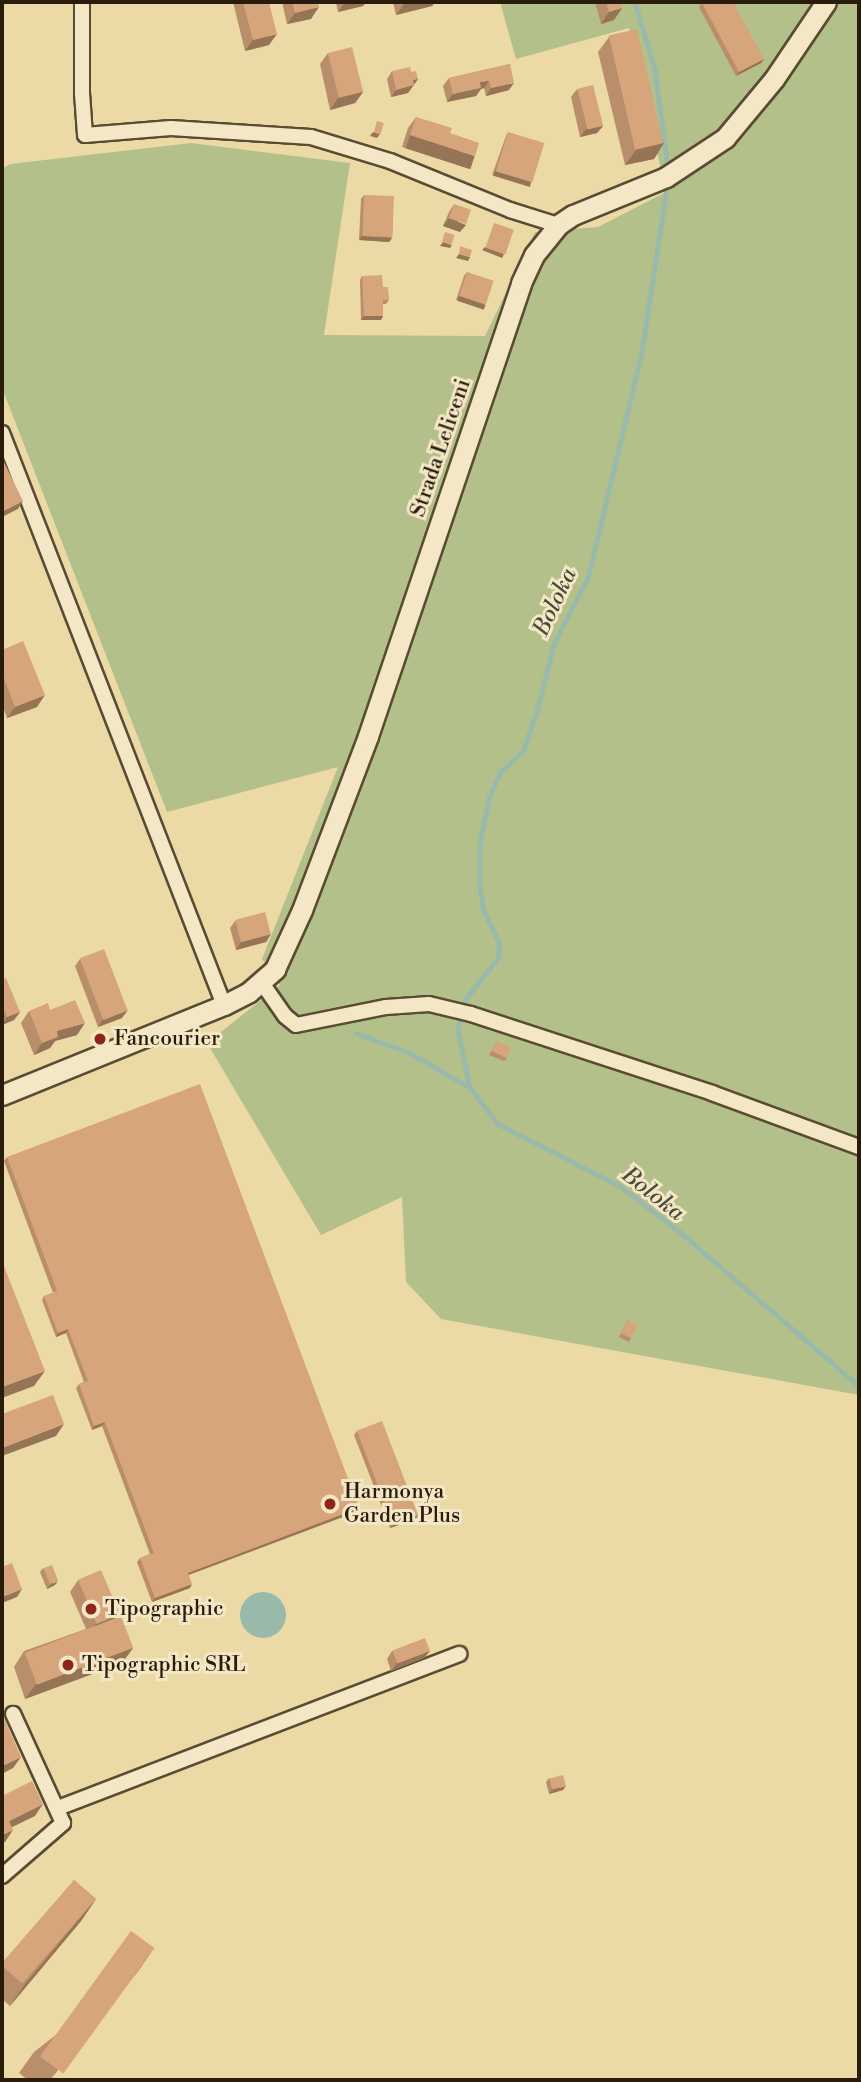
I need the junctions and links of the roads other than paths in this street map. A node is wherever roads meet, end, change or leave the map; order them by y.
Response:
1 (82, 2) edge
2 (826, 2) edge
3 (558, 225) junction
4 (2, 433) edge
5 (262, 983) junction
6 (224, 1004) junction
7 (2, 1095) edge
8 (859, 1147) edge
9 (460, 1654) dead end
10 (13, 1714) dead end
11 (58, 1808) junction
12 (2, 1876) edge

1 - 3 street
2 - 3 main road, Strada Leliceni
3 - 5 main road, Strada Leliceni
4 - 6 street
5 - 6 main road, Strada Leliceni
5 - 8 street
6 - 7 main road, Strada Leliceni
9 - 11 street
10 - 11 street
11 - 12 street

